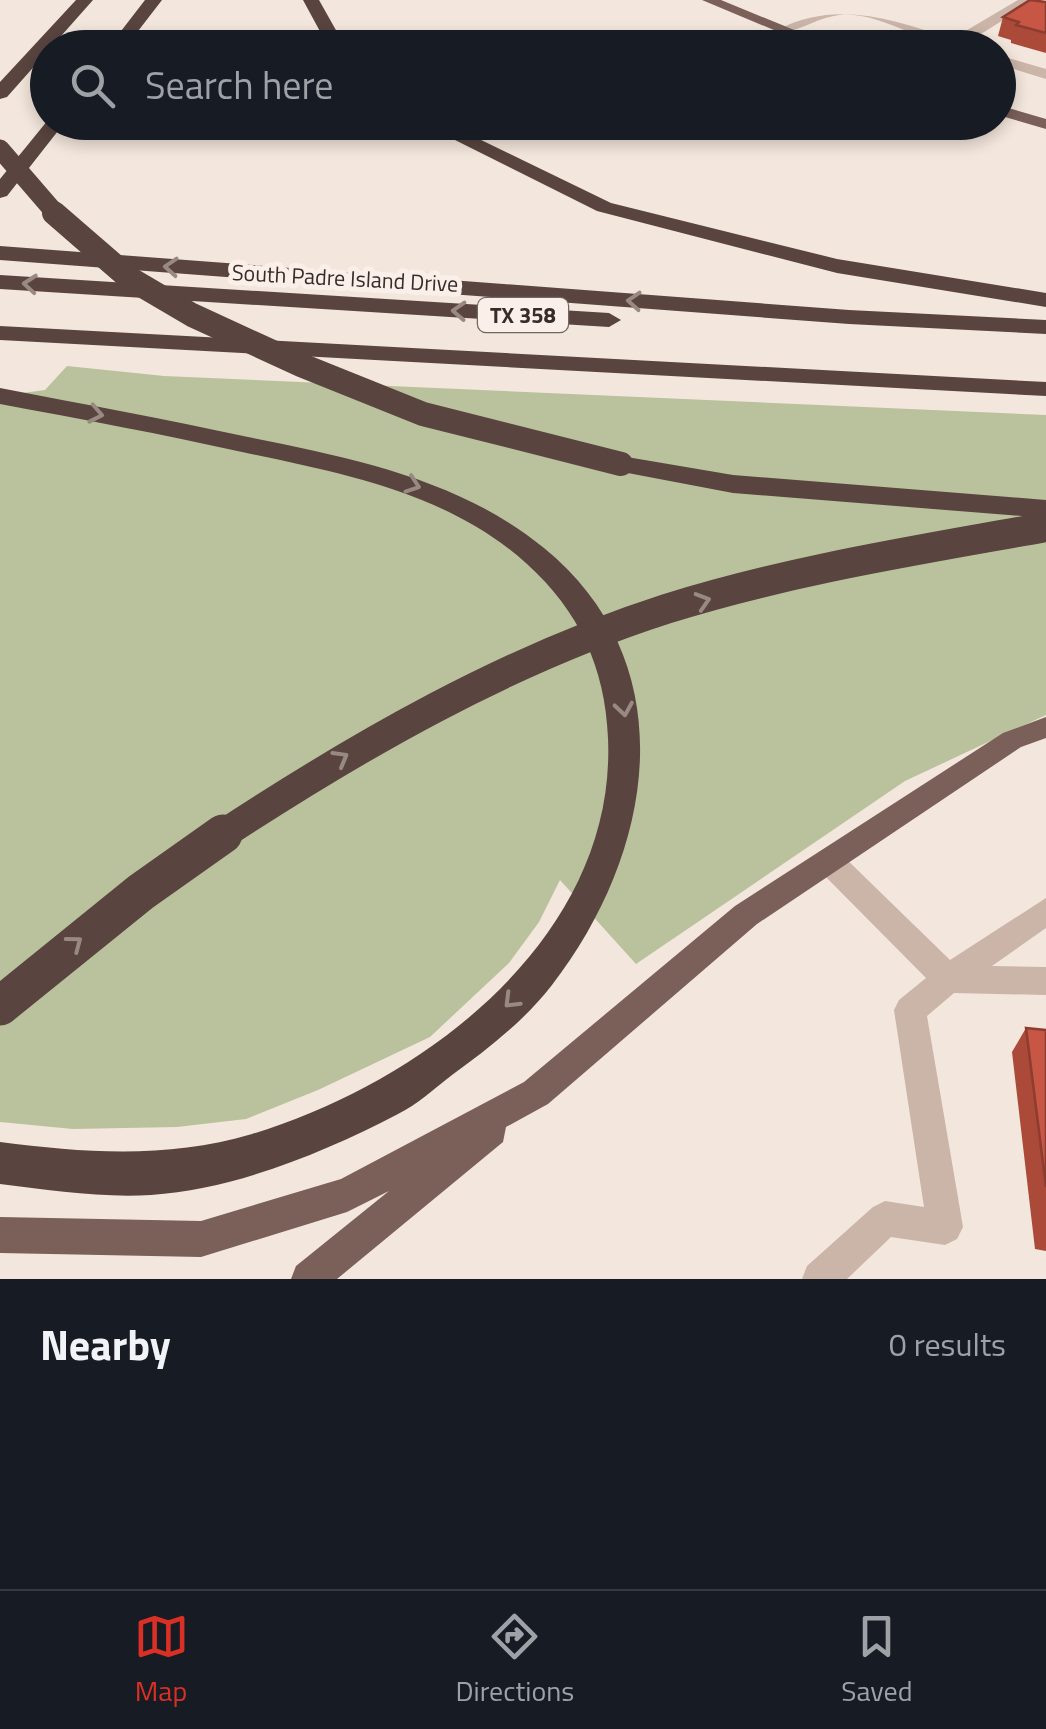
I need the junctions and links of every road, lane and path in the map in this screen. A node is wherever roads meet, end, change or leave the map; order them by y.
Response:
1 (85, 0) edge
2 (154, 0) edge
3 (311, 0) edge
4 (709, 0) edge
5 (725, 0) edge
6 (1028, 0) edge
7 (1037, 0) edge
8 (1046, 1) edge
9 (811, 7) dead end
10 (744, 11) junction
11 (826, 14) junction
12 (786, 28) junction
13 (58, 30) edge
14 (130, 30) edge
15 (328, 30) edge
16 (790, 30) edge
17 (913, 30) edge
18 (982, 30) edge
19 (30, 60) edge
20 (1016, 65) edge
21 (1046, 74) edge
22 (0, 93) edge
23 (1016, 115) edge
24 (1046, 124) edge
25 (42, 140) edge
26 (465, 140) edge
27 (0, 149) edge
28 (0, 192) edge
29 (0, 253) edge
30 (0, 282) edge
31 (1046, 300) edge
32 (1046, 327) edge
33 (0, 333) edge
34 (1046, 342) edge
35 (1046, 389) edge
36 (0, 396) edge
37 (1046, 509) edge
38 (1046, 527) edge
39 (1046, 727) edge
40 (829, 861) junction
41 (1046, 911) edge
42 (948, 979) junction
43 (1046, 982) edge
44 (0, 1006) edge
45 (536, 1093) junction
46 (0, 1163) edge
47 (0, 1235) edge
48 (315, 1277) edge
49 (820, 1279) edge

1 - 13 highway
2 - 14 highway
3 - 15 highway
4 - 10 main road
5 - 10 main road
6 - 18 lane
7 - 8 lane
9 - 11 lane
10 - 12 main road
11 - 12 lane
11 - 17 lane
12 - 16 main road
19 - 22 highway
20 - 21 lane
23 - 24 main road
25 - 28 highway
26 - 31 highway
27 - 37 highway, bridge
32 -> 29 highway
34 -> 30 highway, South Padre Island Drive / TX 358
33 - 35 highway, TX 358
36 -> 46 highway
44 -> 38 highway, bridge
39 - 40 main road
40 - 42 lane
40 - 45 main road
41 - 42 lane
42 - 43 lane
42 - 49 lane
45 - 47 main road
45 - 48 main road

